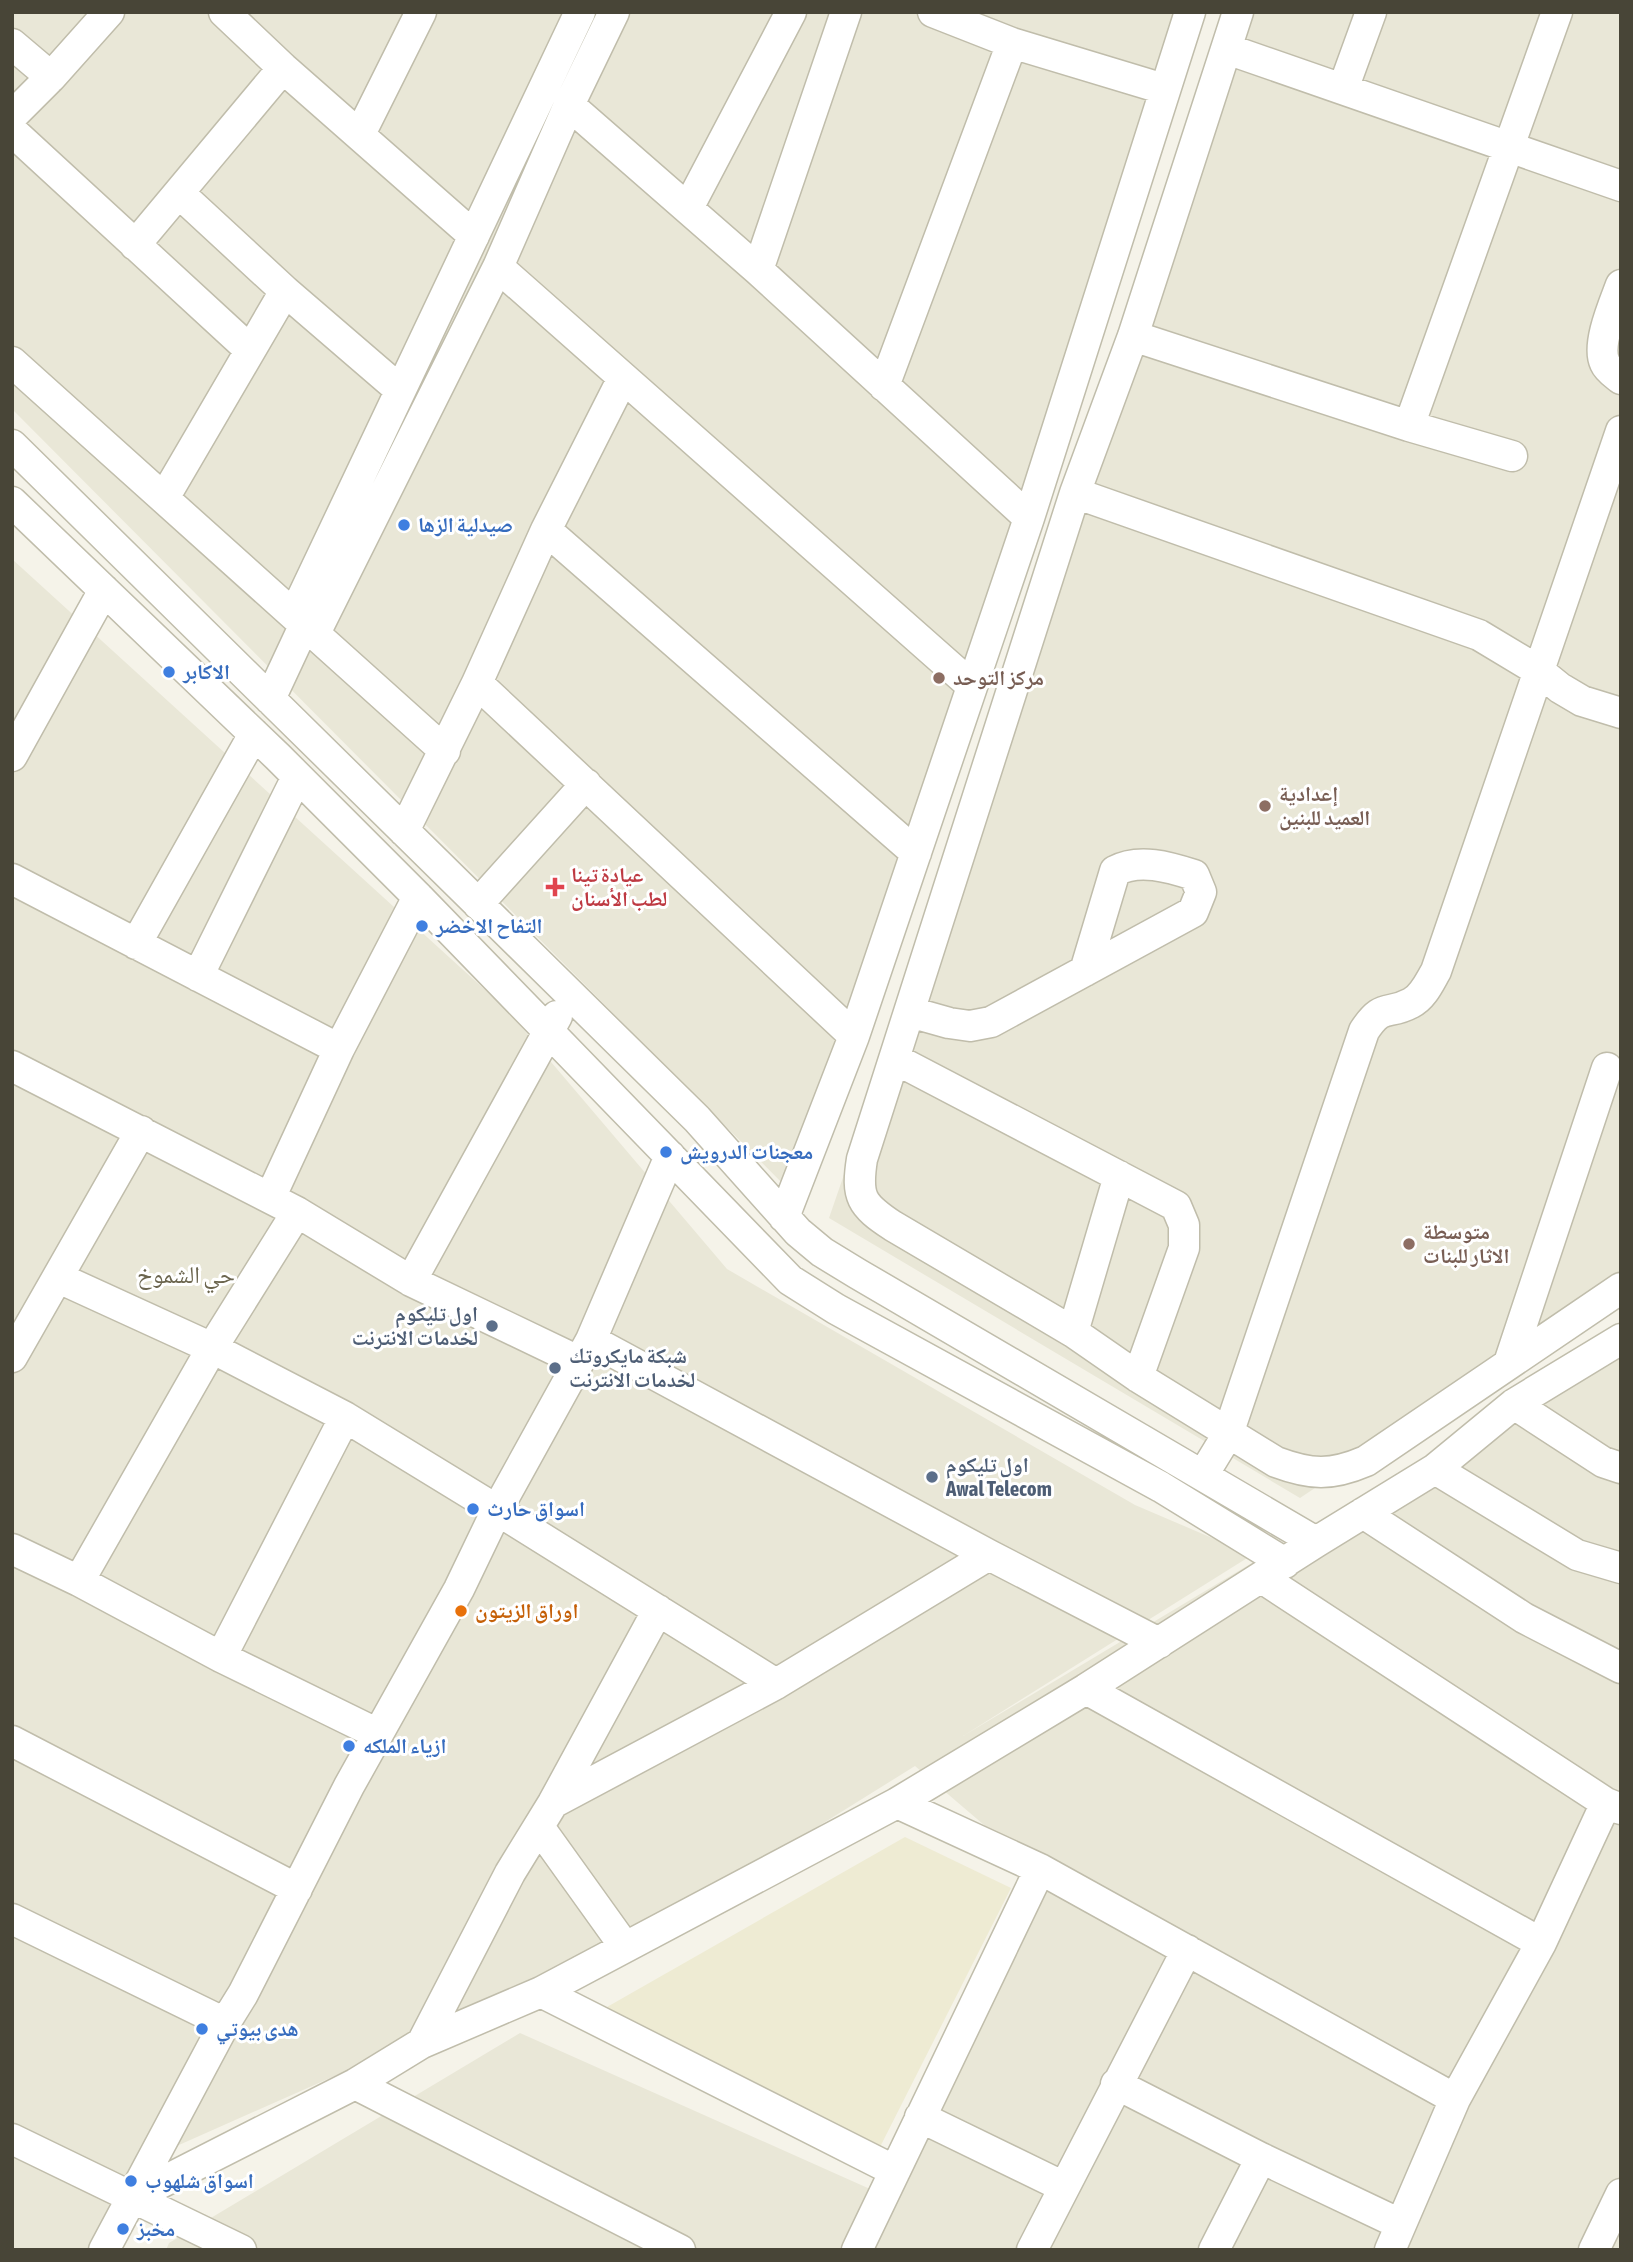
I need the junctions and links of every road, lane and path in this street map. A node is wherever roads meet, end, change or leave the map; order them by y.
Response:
1 (109, 12) edge
2 (224, 12) edge
3 (421, 12) edge
4 (580, 12) edge
5 (614, 12) edge
6 (791, 12) edge
7 (846, 12) edge
8 (933, 12) edge
9 (1190, 12) edge
10 (1238, 12) edge
11 (1371, 12) edge
12 (1557, 12) edge
13 (1012, 43) junction
14 (12, 44) edge
15 (1227, 49) junction
16 (283, 68) junction
17 (51, 77) junction
18 (1164, 89) junction
19 (1343, 89) junction
20 (569, 105) junction
21 (12, 116) edge
22 (12, 131) edge
23 (360, 134) junction
24 (1510, 147) junction
25 (1621, 186) edge
26 (180, 194) junction
27 (688, 208) junction
28 (474, 236) junction
29 (135, 245) junction
30 (498, 267) junction
31 (758, 270) junction
32 (1621, 285) edge
33 (285, 291) junction
34 (430, 329) junction
35 (1133, 336) junction
36 (460, 343) junction
37 (250, 350) junction
38 (12, 362) edge
39 (623, 378) junction
40 (1621, 379) edge
41 (884, 386) junction
42 (400, 390) junction
43 (1409, 426) junction
44 (1621, 431) edge
45 (12, 445) edge
46 (1512, 456) dead end
47 (1076, 493) junction
48 (164, 498) junction
49 (12, 502) edge
50 (1029, 518) junction
51 (546, 530) junction
52 (104, 590) junction
53 (305, 624) junction
54 (1539, 671) junction
55 (477, 683) junction
56 (972, 686) junction
57 (270, 699) junction
58 (1621, 713) edge
59 (254, 734) junction
60 (445, 751) junction
61 (12, 756) edge
62 (298, 777) junction
63 (586, 784) junction
64 (404, 831) junction
65 (916, 853) junction
66 (12, 879) edge
67 (418, 897) junction
68 (478, 904) junction
69 (136, 944) junction
70 (1085, 971) dead end
71 (198, 976) junction
72 (571, 995) junction
73 (910, 1012) junction
74 (547, 1030) junction
75 (854, 1036) junction
76 (339, 1049) junction
77 (895, 1059) junction
78 (12, 1066) edge
79 (1607, 1068) dead end
80 (141, 1131) junction
81 (670, 1156) junction
82 (1119, 1176) junction
83 (270, 1198) junction
84 (297, 1212) junction
85 (784, 1217) junction
86 (59, 1278) junction
87 (411, 1281) junction
88 (1621, 1288) edge
89 (1073, 1332) junction
90 (212, 1348) junction
91 (584, 1351) junction
92 (1613, 1351) edge
93 (12, 1357) edge
94 (1509, 1363) junction
95 (1138, 1377) junction
96 (1514, 1404) junction
97 (345, 1418) junction
98 (1228, 1433) junction
99 (1621, 1468) edge
100 (1435, 1469) junction
101 (1203, 1475) junction
102 (497, 1510) junction
103 (1363, 1513) junction
104 (1317, 1542) junction
105 (12, 1549) edge
106 (989, 1555) junction
107 (1621, 1568) edge
108 (1273, 1570) junction
109 (79, 1581) junction
110 (658, 1610) junction
111 (1159, 1643) junction
112 (221, 1657) junction
113 (1621, 1668) edge
114 (776, 1684) junction
115 (1086, 1689) junction
116 (378, 1734) junction
117 (12, 1741) edge
118 (897, 1803) junction
119 (1613, 1806) edge
120 (546, 1815) junction
121 (1040, 1869) junction
122 (297, 1889) junction
123 (12, 1919) edge
124 (1541, 1943) junction
125 (625, 1947) junction
126 (1187, 1950) junction
127 (541, 1992) junction
128 (225, 2023) junction
129 (422, 2043) junction
130 (355, 2084) junction
131 (1116, 2084) junction
132 (1455, 2099) junction
133 (920, 2118) junction
134 (12, 2139) edge
135 (1261, 2158) junction
136 (895, 2171) junction
137 (1064, 2187) junction
138 (1621, 2194) edge
139 (131, 2199) junction
140 (1395, 2243) edge
141 (104, 2250) edge
142 (241, 2250) edge
143 (680, 2250) edge
144 (857, 2250) edge
145 (1032, 2250) edge
146 (1214, 2250) edge
147 (1594, 2250) edge

1 - 17 street
2 - 16 street
3 - 23 street
4 - 28 street
5 - 20 street
6 - 27 street
7 - 31 street
8 - 13 street
9 - 18 street
10 - 15 street
11 - 19 street
12 - 24 street
13 - 18 street
13 - 41 street
14 - 17 street
15 - 19 street
15 - 35 street
16 - 23 street
16 - 26 street
17 - 21 street
18 - 50 street
19 - 24 street
20 - 27 street
20 - 30 street
22 - 29 street
23 - 28 street
24 - 25 street
24 - 43 street
26 - 29 street
26 - 33 street
27 - 31 street
28 - 34 street
29 - 37 street
30 - 36 street
30 - 39 street
31 - 41 street
32 - 40 street
33 - 37 street
33 - 42 street
34 - 36 street
34 - 42 street
35 - 43 street
35 - 47 street
36 - 53 street
37 - 48 street
38 - 48 street
39 - 51 street
39 - 56 street
41 - 50 street
42 - 53 street
43 - 46 street
44 - 54 street
45 - 57 street
47 - 54 street
47 - 73 street
48 - 53 street
49 - 52 street
50 - 56 street
51 - 55 street
51 - 65 street
52 - 59 street
52 - 61 street
53 - 57 street
53 - 60 street
54 - 58 street
54 - 98 street
55 - 60 street
55 - 63 street
56 - 65 street
57 - 64 street
59 - 62 street
59 - 69 street
60 - 64 street
62 - 67 street
62 - 71 street
63 - 68 street
63 - 75 street
64 - 68 street
65 - 75 street
66 - 69 street
67 - 74 street
67 - 76 street
68 - 72 street
69 - 71 street
70 - 73 street
71 - 76 street
72 - 74 street
72 - 85 street
73 - 77 street
74 - 81 street
74 - 87 street
75 - 85 street
76 - 83 street
77 - 82 street
77 - 89 street
78 - 80 street
79 - 94 street
80 - 83 street
80 - 86 street
81 - 91 street
81 - 108 street
82 - 89 street
82 - 95 street
83 - 84 street
84 - 87 street
84 - 90 street
85 - 101 street
86 - 90 street
86 - 93 street
87 - 91 street
88 - 94 street
89 - 95 street
90 - 97 street
90 - 109 street
91 - 102 street
91 - 106 street
92 - 96 street
94 - 98 street
95 - 98 street
96 - 99 street
96 - 100 street
97 - 102 street
97 - 112 street
98 - 101 street
100 - 103 street
100 - 107 street
101 - 104 street
102 - 110 street
102 - 116 street
103 - 104 street
103 - 113 street
104 - 108 street
105 - 109 street
106 - 111 street
106 - 114 street
108 - 111 street
108 - 119 street
109 - 112 street
110 - 114 street
110 - 120 street
111 - 115 street
112 - 116 street
114 - 120 street
115 - 118 street
115 - 124 street
116 - 122 street
117 - 122 street
118 - 121 street
118 - 125 street
119 - 124 street
120 - 125 street
120 - 129 street
121 - 126 street
121 - 133 street
122 - 128 street
123 - 128 street
124 - 132 street
125 - 127 street
126 - 131 street
126 - 132 street
127 - 129 street
127 - 136 street
128 - 139 street
129 - 130 street
130 - 139 street
130 - 143 street
131 - 135 street
131 - 137 street
132 - 140 street
133 - 136 street
133 - 137 street
134 - 139 street
135 - 140 street
135 - 146 street
136 - 144 street
137 - 145 street
138 - 147 street
139 - 141 street
139 - 142 street

